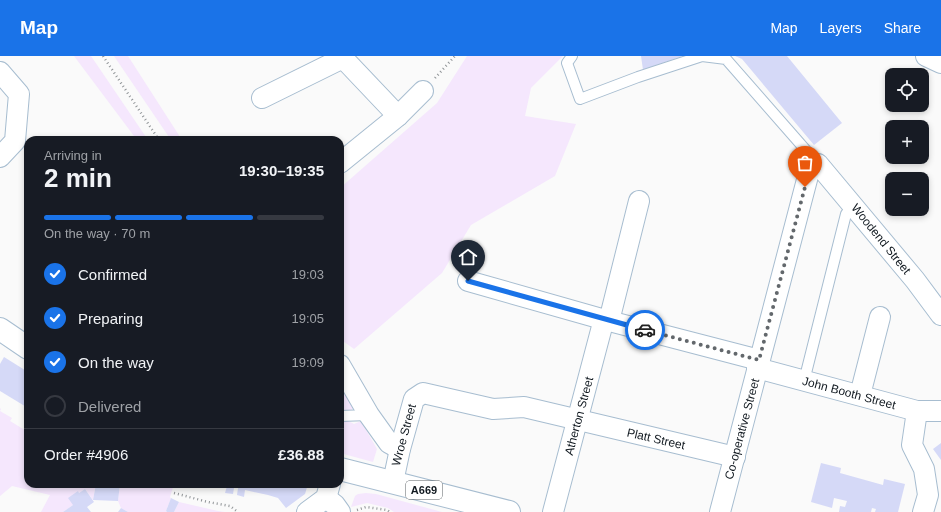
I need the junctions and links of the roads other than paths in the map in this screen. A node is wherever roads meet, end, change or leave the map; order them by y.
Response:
1 (572, 56) edge
2 (926, 56) edge
3 (342, 57) edge
4 (941, 63) edge
5 (0, 72) edge
6 (423, 91) road end
7 (262, 98) dead end
8 (398, 116) junction
9 (0, 157) edge
10 (344, 160) edge
11 (818, 164) junction
12 (639, 201) dead end
13 (853, 205) junction
14 (468, 281) dead end
15 (941, 315) edge
16 (880, 317) dead end
17 (607, 320) junction
18 (0, 328) edge
19 (24, 345) edge
20 (758, 364) junction
21 (344, 372) edge
22 (795, 378) junction
23 (423, 393) joint
24 (851, 393) junction
25 (917, 411) junction
26 (941, 411) edge
27 (369, 415) junction
28 (344, 416) edge
29 (578, 420) junction
30 (400, 449) junction
31 (735, 457) junction
32 (344, 471) edge
33 (393, 482) junction
34 (328, 491) edge
35 (306, 512) edge
36 (340, 512) edge
37 (509, 512) edge
38 (553, 512) edge
39 (720, 512) edge
40 (923, 512) edge

1 - 11 lane
2 - 4 street
3 - 7 street
3 - 8 street
5 - 9 street
6 - 8 street
8 - 10 street
11 - 13 street, Woodend Street
11 - 20 street, Co-operative Street
12 - 17 street, Atherton Street
13 - 15 street, Woodend Street
13 - 22 lane
14 - 17 street, John Booth Street
16 - 24 street
17 - 20 street, John Booth Street
17 - 29 street, Atherton Street
18 - 19 main road
20 - 22 street, John Booth Street
20 - 31 street, Co-operative Street
21 - 27 street
22 - 24 street, John Booth Street
23 - 29 street, Platt Street
23 - 30 street, Wroe Street
24 - 25 street, John Booth Street
25 - 26 street, John Booth Street
25 - 40 street
27 - 28 lane
27 - 30 street
29 - 31 street, Platt Street
29 - 38 street, Atherton Street
30 - 33 street, Wroe Street
31 - 39 street, Co-operative Street
32 - 33 main road, A669
33 - 37 main road, A669
34 - 35 street
34 - 36 street

